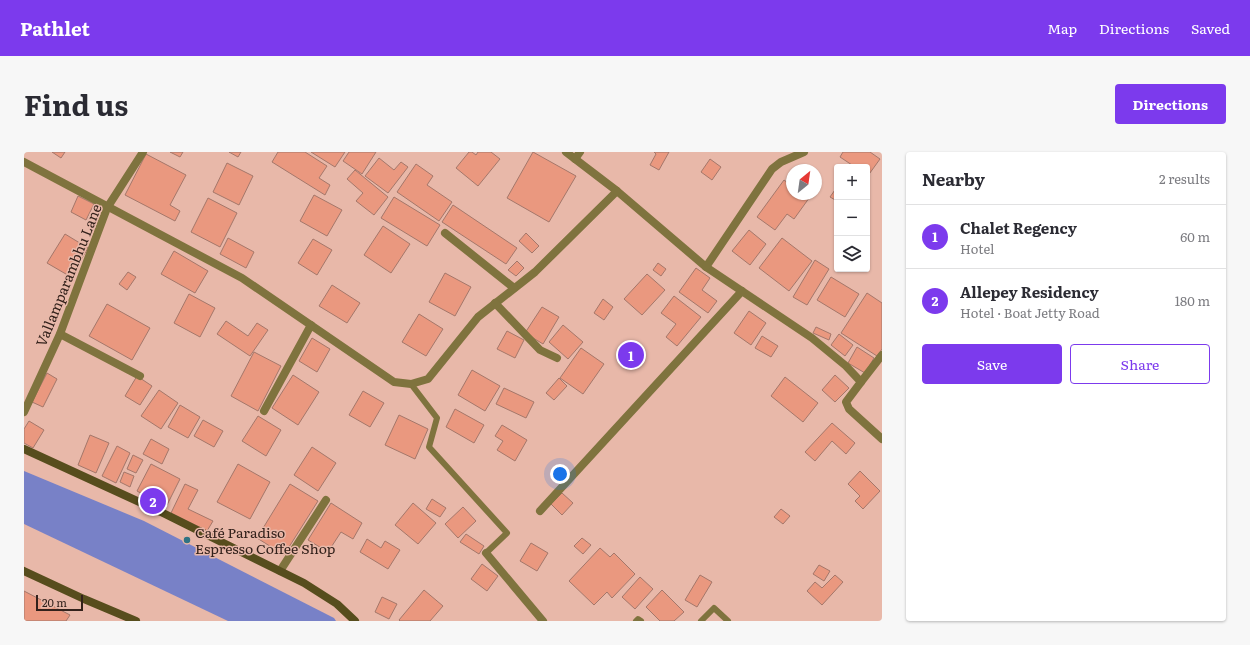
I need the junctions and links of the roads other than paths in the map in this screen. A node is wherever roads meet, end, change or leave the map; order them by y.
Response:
1 (143, 152) edge
2 (566, 152) edge
3 (804, 152) edge
4 (577, 156) edge
5 (24, 162) edge
6 (617, 191) junction
7 (107, 208) junction
8 (445, 233) dead end
9 (706, 266) junction
10 (514, 288) junction
11 (742, 291) junction
12 (495, 303) junction
13 (311, 325) junction
14 (60, 334) junction
15 (882, 355) edge
16 (557, 358) dead end
17 (140, 376) dead end
18 (860, 382) junction
19 (411, 384) junction
20 (264, 411) dead end
21 (24, 412) edge
22 (882, 439) edge
23 (24, 449) edge
24 (326, 500) dead end
25 (540, 512) dead end
26 (486, 554) joint
27 (24, 570) edge
28 (280, 571) junction
29 (136, 621) edge
30 (355, 621) edge
31 (543, 621) edge
32 (636, 621) edge
33 (641, 621) edge
34 (701, 621) edge
35 (728, 621) edge

1 - 7 street, Vallamparambhu Lane
2 - 4 street
3 - 9 street
4 - 6 street
5 - 7 street
6 - 9 street
6 - 10 street
7 - 13 street
7 - 14 street, Vallamparambhu Lane
8 - 10 street
9 - 11 street
10 - 12 street
11 - 18 street
11 - 25 street
12 - 16 street
12 - 19 street
13 - 19 street
13 - 20 street
14 - 17 street
14 - 21 street, Vallamparambhu Lane
15 - 18 street
18 - 22 street
19 - 26 lane
23 - 28 main road
24 - 28 street
26 - 31 street
27 - 29 main road
28 - 30 main road
32 - 33 lane
34 - 35 lane

